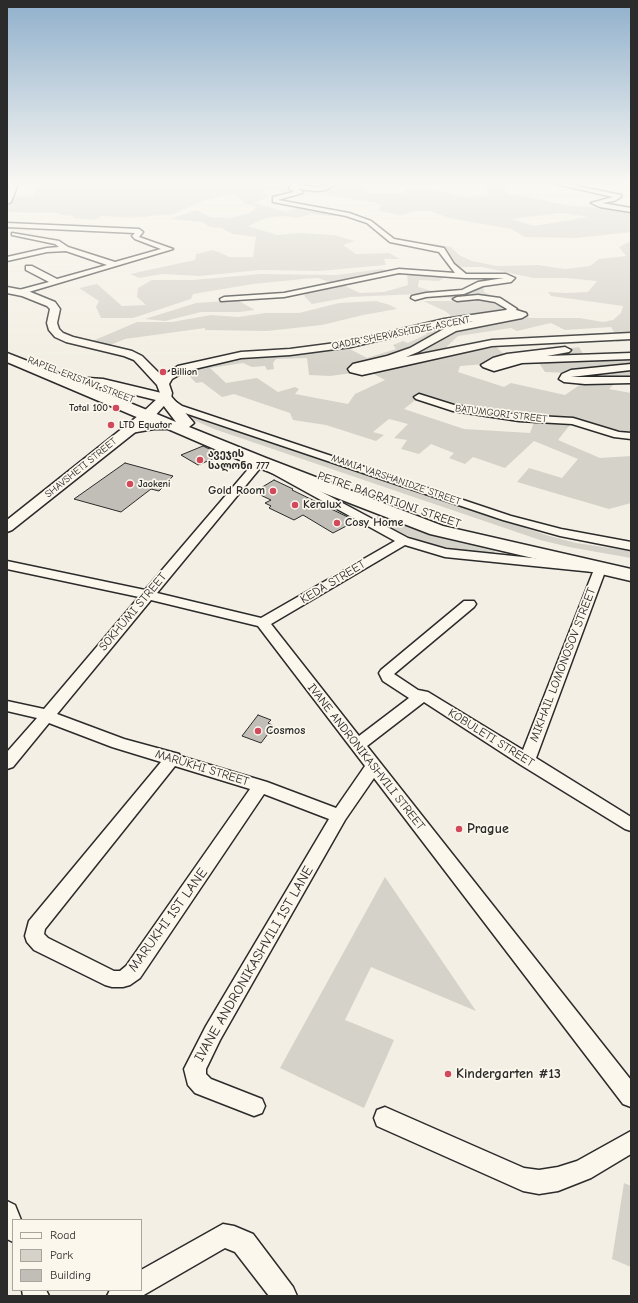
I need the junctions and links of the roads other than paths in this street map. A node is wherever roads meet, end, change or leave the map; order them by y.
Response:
1 (61, 245) edge
2 (156, 245) edge
3 (413, 245) edge
4 (67, 249) junction
5 (7, 259) edge
6 (116, 265) junction
7 (29, 268) dead end
8 (465, 276) junction
9 (56, 282) junction
10 (7, 290) edge
11 (22, 292) junction
12 (224, 299) dead end
13 (509, 312) junction
14 (631, 336) edge
15 (631, 340) edge
16 (7, 351) edge
17 (631, 356) edge
18 (7, 357) edge
19 (631, 367) edge
20 (631, 380) edge
21 (419, 397) dead end
22 (158, 401) junction
23 (181, 425) junction
24 (131, 428) junction
25 (631, 436) edge
26 (260, 462) junction
27 (7, 527) edge
28 (404, 540) junction
29 (631, 546) edge
30 (631, 564) edge
31 (7, 565) edge
32 (600, 569) junction
33 (631, 575) edge
34 (148, 595) junction
35 (469, 604) dead end
36 (263, 623) junction
37 (423, 695) junction
38 (7, 706) edge
39 (46, 715) junction
40 (357, 746) junction
41 (173, 758) junction
42 (527, 761) junction
43 (7, 763) edge
44 (374, 768) junction
45 (261, 786) junction
46 (339, 816) junction
47 (631, 825) edge
48 (631, 1097) edge
49 (254, 1106) dead end
50 (385, 1118) dead end
51 (631, 1142) edge
52 (7, 1213) edge
53 (12, 1227) edge
54 (142, 1283) edge
55 (129, 1291) edge
56 (120, 1296) edge
57 (284, 1296) edge

1 - 4 street
2 - 6 street
3 - 8 street
4 - 5 street
4 - 6 street
6 - 9 street
7 - 9 street
8 - 12 street
8 - 13 street
9 - 11 street
10 - 11 street
11 - 22 street
13 - 14 street, QADIR SHERVASHIDZE ASCENT
13 - 22 street, QADIR SHERVASHIDZE ASCENT
15 - 17 street
16 - 22 main road, RAPIEL ERISTAVI STREET
18 - 22 main road, RAPIEL ERISTAVI STREET
19 - 20 street
21 - 25 street, BATUMGORI STREET
22 - 23 main road, PETRE BAGRATIONI STREET
22 - 23 main road
22 - 24 street, SHAVSHETI STREET
22 - 29 street, MAMIA VARSHANIDZE STREET
23 - 24 main road
23 - 26 main road, PETRE BAGRATIONI STREET
23 - 30 main road, PETRE BAGRATIONI STREET
24 - 27 street, SHAVSHETI STREET
26 - 28 street, PETRE BAGRATIONI STREET
26 - 32 main road, PETRE BAGRATIONI STREET
26 - 34 street, SOKHUMI STREET
28 - 32 street, PETRE BAGRATIONI STREET
28 - 36 street, KEDA STREET
31 - 34 street
32 - 33 main road, PETRE BAGRATIONI STREET
32 - 42 street, MIKHAIL LOMONOSOV STREET
34 - 36 street
34 - 39 street, SOKHUMI STREET
35 - 37 street, KOBULETI STREET
36 - 40 street, IVANE ANDRONIKASHVILI STREET
37 - 40 street
37 - 42 street, KOBULETI STREET
38 - 39 street, MARUKHI STREET
39 - 41 street, MARUKHI STREET
39 - 43 street, SOKHUMI STREET
40 - 44 street, IVANE ANDRONIKASHVILI STREET
41 - 45 street, MARUKHI STREET
41 - 45 street, MARUKHI 1ST LANE
42 - 47 street, KOBULETI STREET
44 - 46 street
44 - 48 street, IVANE ANDRONIKASHVILI STREET
45 - 46 street, MARUKHI STREET
46 - 49 street, IVANE ANDRONIKASHVILI 1ST LANE
50 - 51 street
52 - 53 street
54 - 57 street
55 - 56 street

